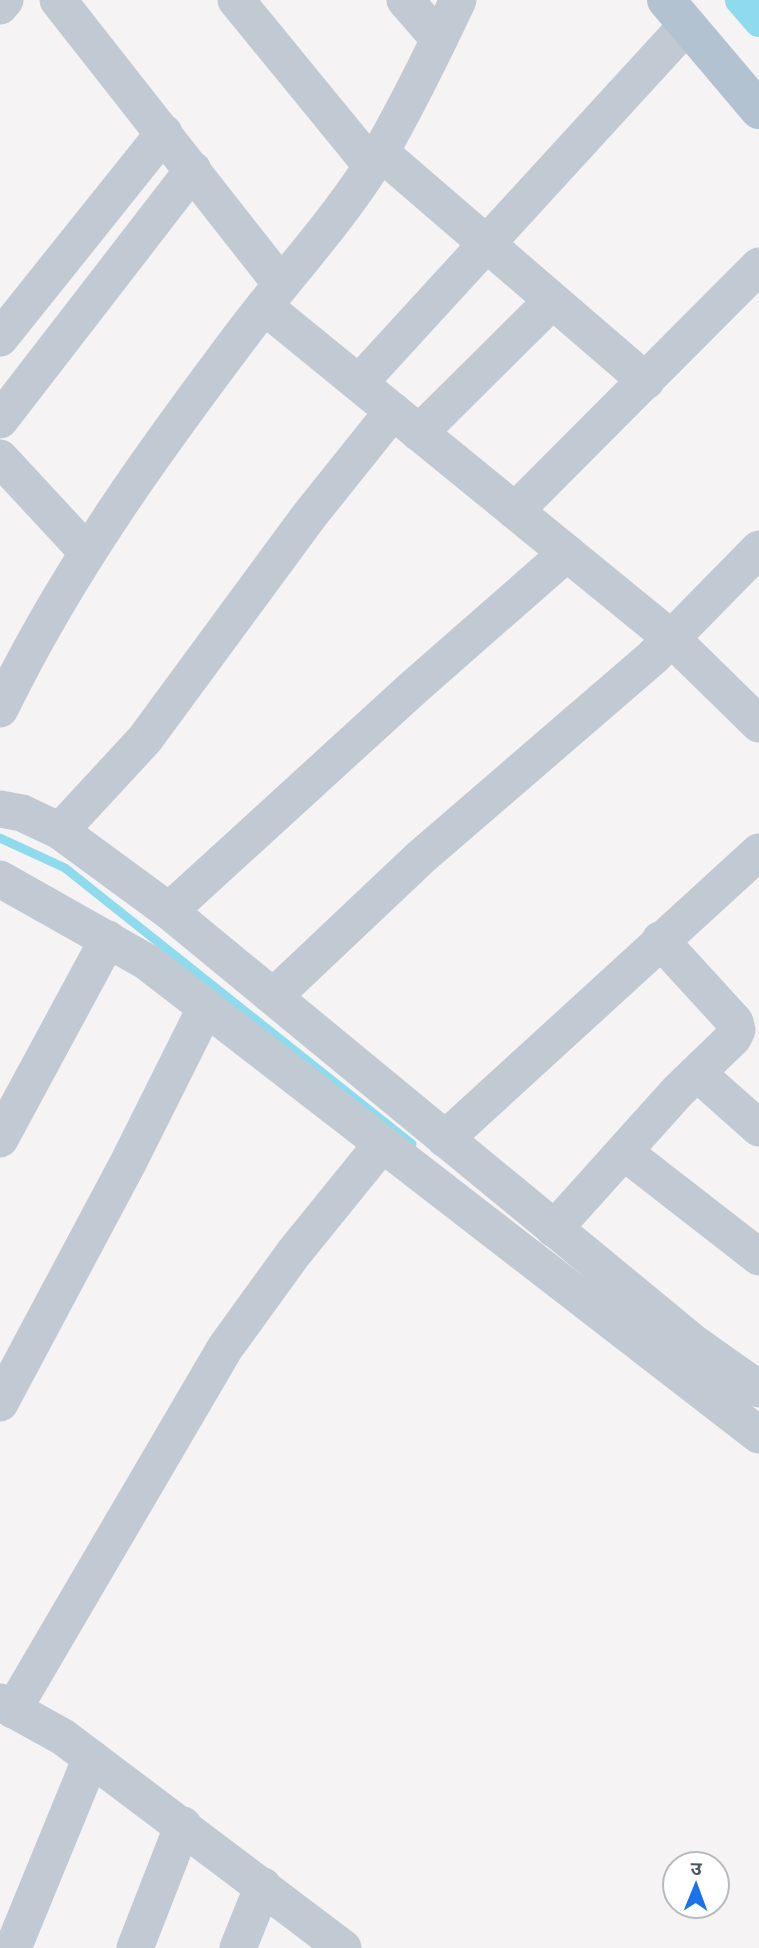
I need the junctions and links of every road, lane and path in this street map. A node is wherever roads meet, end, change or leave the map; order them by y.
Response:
1 (5, 0) edge
2 (58, 0) edge
3 (236, 0) edge
4 (405, 0) edge
5 (458, 0) edge
6 (0, 6) edge
7 (676, 13) edge
8 (439, 39) junction
9 (759, 110) edge
10 (164, 133) junction
11 (375, 158) junction
12 (193, 170) junction
13 (487, 244) junction
14 (759, 266) edge
15 (273, 295) junction
16 (552, 300) junction
17 (0, 338) edge
18 (646, 381) junction
19 (359, 383) junction
20 (0, 420) edge
21 (406, 422) junction
22 (0, 458) edge
23 (515, 511) junction
24 (759, 549) edge
25 (87, 552) junction
26 (567, 553) junction
27 (671, 638) junction
28 (0, 709) edge
29 (756, 717) edge
30 (0, 809) edge
31 (60, 831) junction
32 (759, 852) edge
33 (2, 884) edge
34 (169, 911) junction
35 (108, 939) junction
36 (660, 940) junction
37 (274, 996) junction
38 (206, 1007) junction
39 (746, 1036) edge
40 (697, 1073) junction
41 (759, 1128) edge
42 (0, 1139) edge
43 (444, 1139) junction
44 (382, 1144) junction
45 (624, 1152) junction
46 (554, 1229) junction
47 (759, 1256) edge
48 (759, 1390) edge
49 (0, 1403) edge
50 (759, 1435) edge
51 (7, 1706) edge
52 (91, 1758) junction
53 (184, 1825) junction
54 (262, 1886) junction
55 (12, 1928) edge
56 (135, 1948) edge
57 (238, 1948) edge
58 (343, 1948) edge

1 - 6 street
2 - 10 street
3 - 11 street
4 - 8 street
5 - 8 street
7 - 9 main road
7 - 13 street
8 - 11 street
10 - 12 street
10 - 17 street
11 - 13 street
11 - 15 street
12 - 15 street
12 - 20 street
13 - 16 street
13 - 19 street
14 - 18 street
15 - 19 street
15 - 25 street
16 - 18 street
16 - 21 street
18 - 23 street
19 - 21 street
21 - 23 street
21 - 31 street
22 - 25 street
23 - 26 street
24 - 27 street
25 - 28 street
26 - 27 street
26 - 34 street
27 - 29 street
27 - 37 street
30 - 31 street
31 - 34 street
32 - 36 street
33 - 35 street
34 - 37 street
35 - 38 street
35 - 42 street
36 - 39 street
36 - 43 street
37 - 43 street
38 - 44 street
38 - 49 street
39 - 40 street
40 - 41 street
40 - 45 street
43 - 46 street
44 - 50 street
44 - 51 street
45 - 46 street
45 - 47 street
46 - 48 street
51 - 52 street
52 - 53 street
52 - 55 street
53 - 54 street
53 - 56 street
54 - 57 street
54 - 58 street

